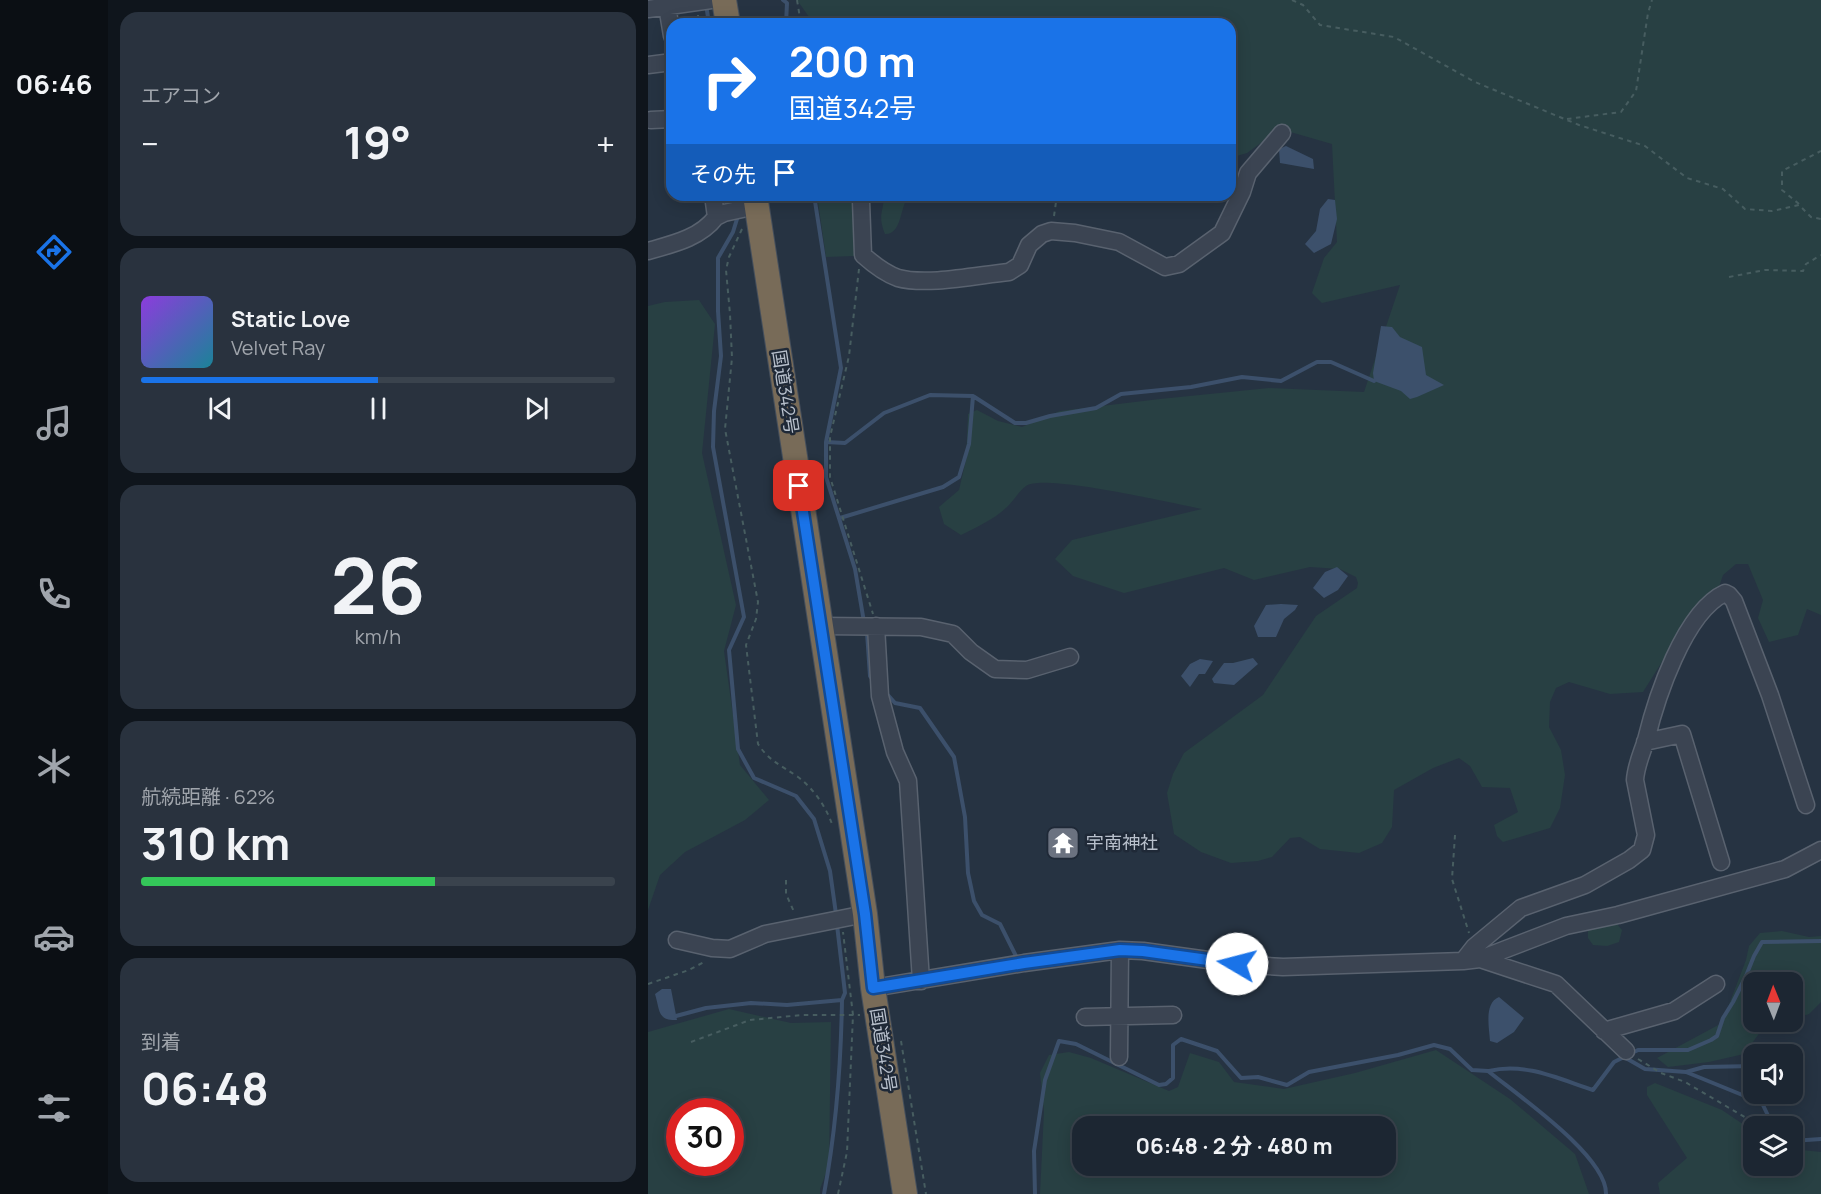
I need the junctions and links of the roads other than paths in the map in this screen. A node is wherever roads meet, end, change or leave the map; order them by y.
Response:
1 (711, 0) edge
2 (724, 0) edge
3 (667, 3) edge
4 (648, 9) edge
5 (669, 18) edge
6 (727, 18) edge
7 (666, 63) edge
8 (648, 65) edge
9 (666, 119) edge
10 (651, 120) dead end
11 (1282, 133) dead end
12 (714, 201) edge
13 (861, 201) edge
14 (755, 203) edge
15 (716, 217) junction
16 (648, 251) edge
17 (821, 626) junction
18 (876, 626) junction
19 (1070, 657) dead end
20 (1646, 742) junction
21 (1806, 806) dead end
22 (1821, 850) edge
23 (1721, 862) dead end
24 (865, 914) junction
25 (677, 940) dead end
26 (1120, 950) junction
27 (1477, 953) junction
28 (921, 981) junction
29 (1716, 984) dead end
30 (873, 988) junction
31 (1173, 1015) dead end
32 (1119, 1016) junction
33 (1085, 1017) dead end
34 (1604, 1031) junction
35 (1626, 1051) road end
36 (1119, 1057) dead end
37 (905, 1194) edge

1 - 3 street
2 - 6 highway
3 - 4 street
3 - 5 street
7 - 8 street
9 - 10 street
11 - 13 street
12 - 15 street
14 - 15 street
14 - 17 highway, 国道342号
15 - 16 street
17 - 18 street
17 - 24 highway, 国道342号
18 - 19 street
18 - 28 street
20 - 21 street
20 - 23 street
20 - 27 street
22 - 27 street
24 - 25 street
24 - 30 highway, 国道342号
26 - 27 street
26 - 28 street
26 - 32 street
27 - 34 street
28 - 30 street
29 - 34 street
30 - 37 highway, 国道342号
31 - 32 street
32 - 33 street
32 - 36 street
34 - 35 street

